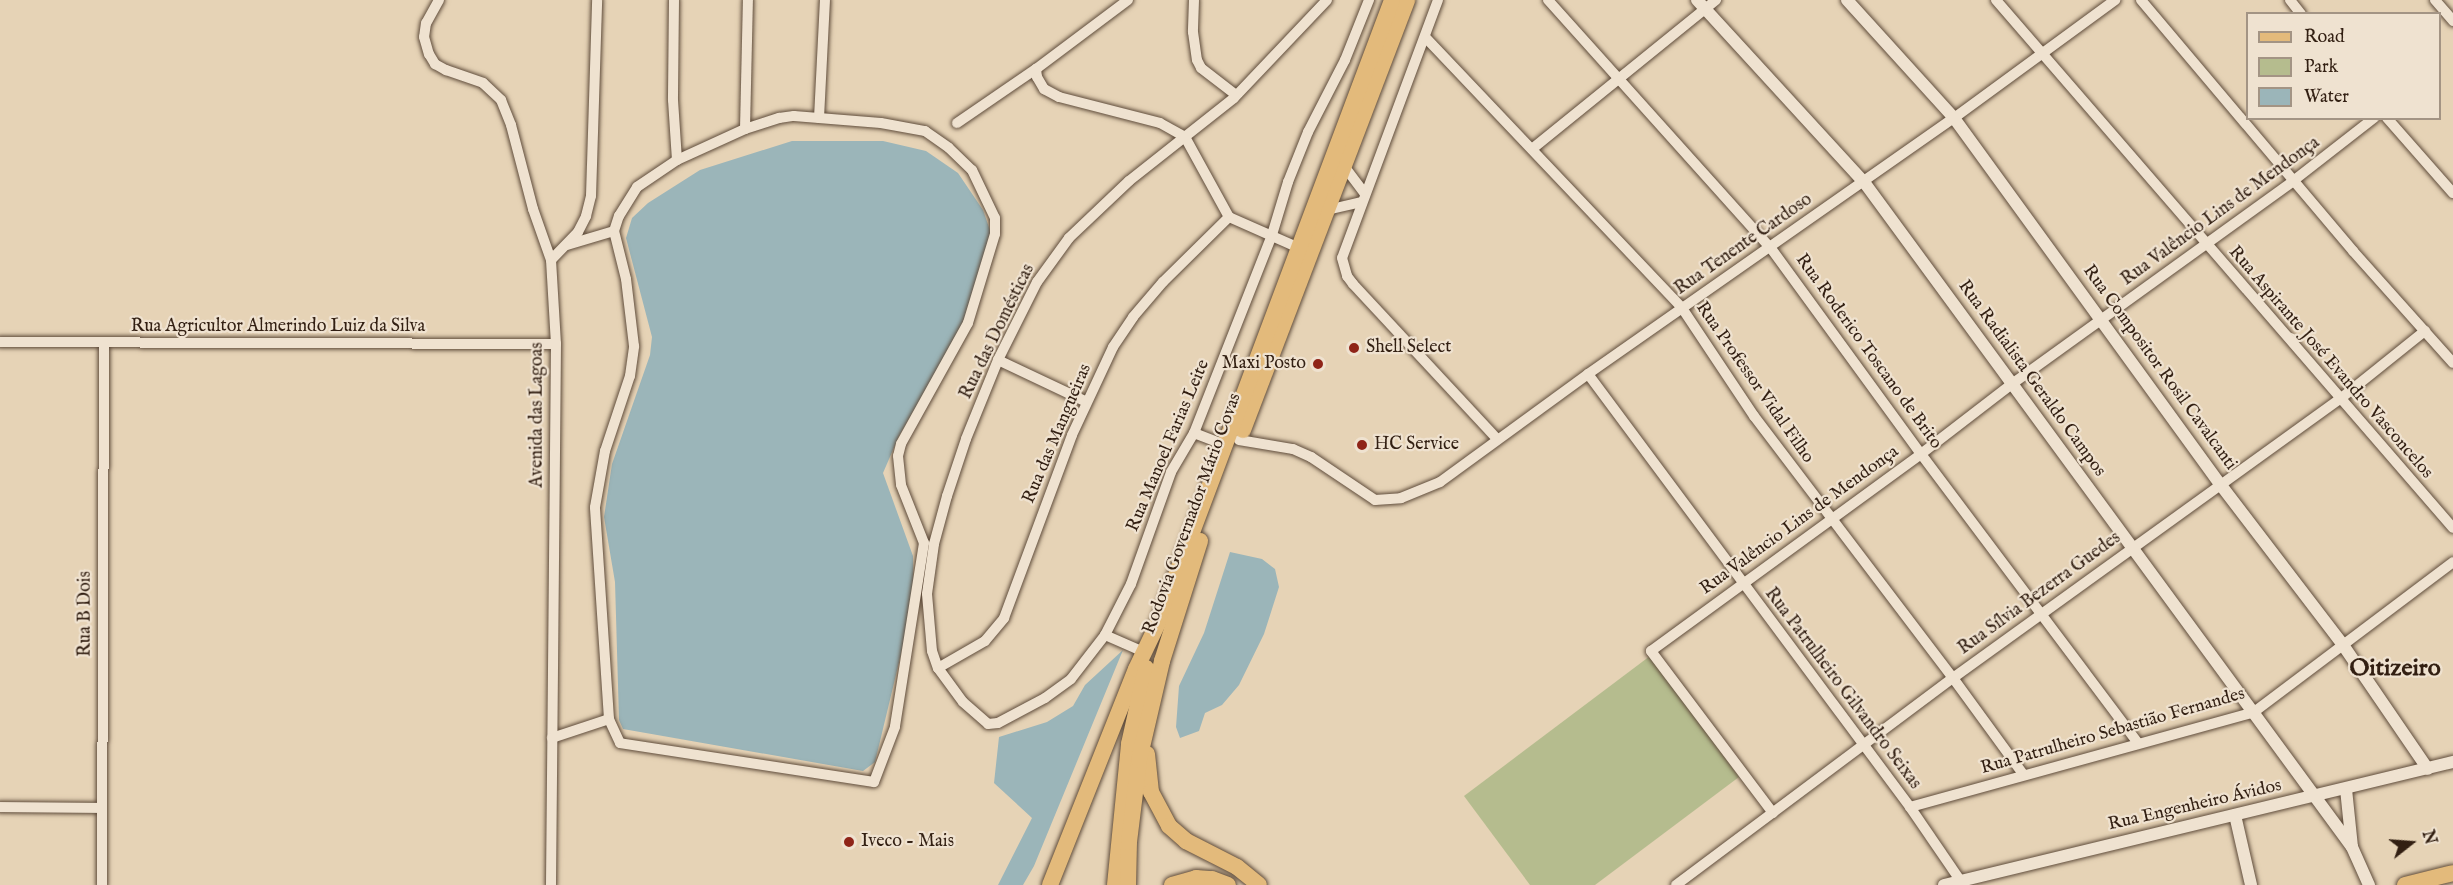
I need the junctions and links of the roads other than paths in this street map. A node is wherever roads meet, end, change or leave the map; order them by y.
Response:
1 (439, 0) edge
2 (597, 0) edge
3 (674, 0) edge
4 (748, 0) edge
5 (825, 0) edge
6 (1128, 0) edge
7 (1194, 0) edge
8 (1328, 0) edge
9 (1369, 0) edge
10 (1392, 0) edge
11 (1407, 0) edge
12 (1438, 0) edge
13 (1548, 0) edge
14 (1716, 0) edge
15 (1847, 0) edge
16 (1996, 0) edge
17 (2115, 0) edge
18 (2140, 0) edge
19 (2290, 0) edge
20 (2435, 0) edge
21 (1701, 4) edge
22 (2299, 12) edge
23 (2453, 21) edge
24 (1426, 38) junction
25 (1353, 41) junction
26 (1373, 51) junction
27 (2043, 53) junction
28 (1036, 69) junction
29 (1619, 81) junction
30 (1236, 95) junction
31 (1954, 117) junction
32 (819, 118) junction
33 (2371, 120) edge
34 (2389, 120) edge
35 (957, 123) dead end
36 (745, 129) junction
37 (1185, 137) junction
38 (1532, 150) junction
39 (677, 160) junction
40 (1344, 166) junction
41 (2294, 181) junction
42 (1864, 182) junction
43 (2453, 193) edge
44 (1363, 198) junction
45 (1327, 210) junction
46 (1229, 217) junction
47 (614, 231) junction
48 (1271, 237) junction
49 (2205, 244) junction
50 (567, 245) junction
51 (1770, 246) junction
52 (1299, 248) junction
53 (552, 260) junction
54 (1682, 308) junction
55 (2102, 319) junction
56 (2425, 331) junction
57 (0, 342) edge
58 (104, 343) junction
59 (556, 344) junction
60 (998, 360) junction
61 (2453, 363) edge
62 (1588, 374) junction
63 (2012, 384) junction
64 (2340, 399) junction
65 (1087, 402) junction
66 (1194, 433) junction
67 (1497, 439) junction
68 (1232, 442) junction
69 (1921, 454) junction
70 (2220, 484) junction
71 (1832, 519) junction
72 (2453, 528) edge
73 (2132, 548) junction
74 (2453, 562) edge
75 (1742, 583) junction
76 (2042, 614) junction
77 (1158, 623) junction
78 (1105, 635) junction
79 (2343, 645) junction
80 (1144, 652) junction
81 (938, 668) junction
82 (1953, 678) junction
83 (2254, 712) junction
84 (1149, 713) junction
85 (609, 719) junction
86 (998, 723) joint
87 (552, 738) junction
88 (2138, 743) junction
89 (1864, 746) junction
90 (2453, 762) edge
91 (2428, 769) junction
92 (2023, 774) junction
93 (2346, 789) junction
94 (2315, 797) junction
95 (0, 807) edge
96 (1910, 807) junction
97 (102, 808) junction
98 (1773, 813) junction
99 (2235, 815) junction
100 (2352, 847) junction
101 (2453, 873) edge
102 (1960, 880) junction
103 (102, 885) edge
104 (551, 885) edge
105 (1050, 885) edge
106 (1115, 885) edge
107 (1128, 885) edge
108 (1172, 885) edge
109 (1228, 885) edge
110 (1259, 885) edge
111 (1676, 885) edge
112 (1944, 885) edge
113 (2251, 885) edge
114 (2369, 885) edge
115 (2405, 885) edge

1 - 53 street, Avenida das Lagoas
2 - 50 street
3 - 39 street
4 - 36 street
5 - 32 street
6 - 28 street
7 - 30 street
8 - 30 street, Rua das Domésticas
9 - 25 street, Rua Manoel Farias Leite
10 - 26 main road, Rodovia Governador Mário Covas
11 - 40 main road, Rodovia Governador Mário Covas
12 - 24 street
13 - 29 street, Rua Roderico Toscano de Brito
14 - 21 street
15 - 31 street, Rua Compositor Rosil Cavalcanti
16 - 27 street, Rua Aspirante José Evandro Vasconcelos
17 - 27 street, Rua Tenente Cardoso
18 - 41 street
19 - 22 street
20 - 23 street
21 - 29 street
21 - 42 street, Rua Radialista Geraldo Campos
24 - 38 street, Rua Professor Vidal Filho
24 - 44 street
25 - 26 street
25 - 48 street, Rua Manoel Farias Leite
26 - 52 main road, Rodovia Governador Mário Covas
27 - 31 street, Rua Tenente Cardoso
27 - 49 street, Rua Aspirante José Evandro Vasconcelos
28 - 35 street
28 - 37 street
29 - 38 street
29 - 51 street, Rua Roderico Toscano de Brito
30 - 37 street, Rua das Domésticas
31 - 42 street, Rua Tenente Cardoso
31 - 55 street, Rua Compositor Rosil Cavalcanti
32 - 36 street
32 - 85 street
33 - 41 street, Rua Valêncio Lins de Mendonça
34 - 43 street
36 - 39 street
37 - 46 street
37 - 60 street, Rua das Domésticas
38 - 54 street, Rua Professor Vidal Filho
39 - 47 street
40 - 44 street
40 - 45 main road, Rodovia Governador Mário Covas
41 - 49 street, Rua Valêncio Lins de Mendonça
41 - 56 street
42 - 51 street, Rua Tenente Cardoso
42 - 63 street, Rua Radialista Geraldo Campos
44 - 45 street
44 - 67 street
45 - 68 main road, Rodovia Governador Mário Covas
46 - 48 street
46 - 65 street, Rua das Mangueiras
47 - 50 street
47 - 85 street
48 - 52 street
48 - 66 street, Rua Manoel Farias Leite
49 - 55 street, Rua Valêncio Lins de Mendonça
49 - 64 street, Rua Aspirante José Evandro Vasconcelos
50 - 53 street
51 - 54 street, Rua Tenente Cardoso
51 - 69 street, Rua Roderico Toscano de Brito
52 - 68 main road, Rodovia Governador Mário Covas
53 - 59 street, Avenida das Lagoas
54 - 62 street, Rua Tenente Cardoso
54 - 71 street, Rua Professor Vidal Filho
55 - 63 street, Rua Valêncio Lins de Mendonça
55 - 70 street, Rua Compositor Rosil Cavalcanti
56 - 61 street
56 - 64 street, Rua Sílvia Bezerra Guedes
57 - 58 street, Rua Agricultor Almerindo Luiz da Silva
58 - 59 street, Rua Agricultor Almerindo Luiz da Silva
58 - 97 street, Rua B Dois
59 - 87 street, Avenida das Lagoas
60 - 65 street
60 - 81 street, Rua das Domésticas
62 - 67 street, Rua Tenente Cardoso
62 - 75 street, Rua Patrulheiro Gilvandro Seixas
63 - 69 street, Rua Valêncio Lins de Mendonça
63 - 73 street, Rua Radialista Geraldo Campos
64 - 70 street, Rua Sílvia Bezerra Guedes
64 - 72 street, Rua Aspirante José Evandro Vasconcelos
65 - 81 street, Rua das Mangueiras
66 - 68 street
66 - 78 street, Rua Manoel Farias Leite
67 - 68 street, Rua Tenente Cardoso
68 - 77 main road, Rodovia Governador Mário Covas
68 - 84 main road, Rodovia Governador Mário Covas
69 - 71 street, Rua Valêncio Lins de Mendonça
69 - 76 street, Rua Roderico Toscano de Brito
70 - 73 street, Rua Sílvia Bezerra Guedes
70 - 79 street, Rua Compositor Rosil Cavalcanti
71 - 75 street, Rua Valêncio Lins de Mendonça
71 - 82 street, Rua Professor Vidal Filho
73 - 76 street, Rua Sílvia Bezerra Guedes
73 - 83 street, Rua Radialista Geraldo Campos
74 - 79 street, Rua Patrulheiro Sebastião Fernandes
75 - 89 street, Rua Patrulheiro Gilvandro Seixas
75 - 98 street, Rua Valêncio Lins de Mendonça
76 - 82 street, Rua Sílvia Bezerra Guedes
76 - 88 street, Rua Roderico Toscano de Brito
77 - 80 main road
77 - 106 main road
78 - 80 street
78 - 86 street, Rua Manoel Farias Leite
79 - 83 street, Rua Patrulheiro Sebastião Fernandes
79 - 91 street, Rua Compositor Rosil Cavalcanti
80 - 105 main road
81 - 86 street, Rua das Domésticas
82 - 89 street, Rua Sílvia Bezerra Guedes
82 - 92 street, Rua Professor Vidal Filho
83 - 88 street, Rua Patrulheiro Sebastião Fernandes
83 - 94 street, Rua Radialista Geraldo Campos
84 - 107 main road, Rodovia Governador Mário Covas
84 - 110 main road
85 - 87 street
87 - 104 street, Avenida das Lagoas
88 - 92 street, Rua Patrulheiro Sebastião Fernandes
89 - 96 street, Rua Patrulheiro Gilvandro Seixas
89 - 98 street, Rua Sílvia Bezerra Guedes
90 - 91 street, Rua Engenheiro Ávidos
91 - 93 street, Rua Engenheiro Ávidos
92 - 96 street, Rua Patrulheiro Sebastião Fernandes
93 - 94 street, Rua Engenheiro Ávidos
93 - 100 street
94 - 99 street, Rua Engenheiro Ávidos
94 - 100 street, Rua Radialista Geraldo Campos
95 - 97 street
96 - 102 street, Rua Patrulheiro Gilvandro Seixas
97 - 103 street, Rua B Dois
98 - 111 street, Rua Sílvia Bezerra Guedes
99 - 102 street, Rua Engenheiro Ávidos
99 - 113 street
100 - 114 street
101 - 115 main road
102 - 112 street, Rua Engenheiro Ávidos
108 - 109 main road

